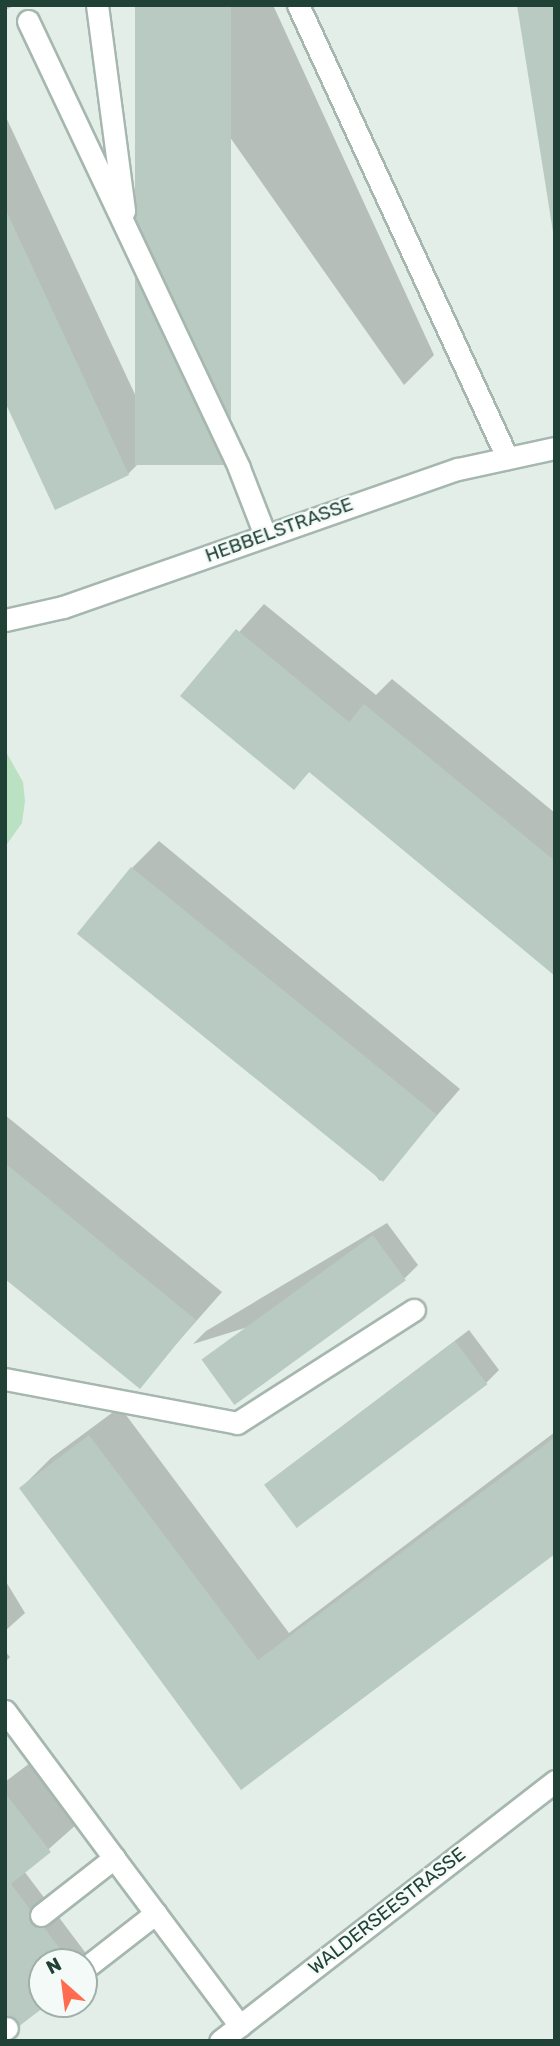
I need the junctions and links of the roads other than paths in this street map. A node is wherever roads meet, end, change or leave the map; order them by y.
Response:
1 (97, 5) edge
2 (298, 5) edge
3 (28, 21) dead end
4 (127, 232) junction
5 (555, 448) edge
6 (507, 458) junction
7 (265, 535) junction
8 (5, 620) edge
9 (414, 1310) dead end
10 (5, 1379) edge
11 (5, 1711) edge
12 (555, 1782) edge
13 (114, 1858) junction
14 (156, 1913) junction
15 (40, 1915) dead end
16 (98, 1958) edge
17 (240, 2026) junction
18 (220, 2041) edge

1 - 4 street
2 - 6 street
3 - 4 street
4 - 7 street
5 - 6 street, HEBBELSTRASSE
6 - 7 street, HEBBELSTRASSE
7 - 8 street, HEBBELSTRASSE
9 - 10 street
11 - 13 street
12 - 17 street, WALDERSEESTRASSE
13 - 14 street
13 - 15 street
14 - 16 street
14 - 17 street
17 - 18 street, WALDERSEESTRASSE

